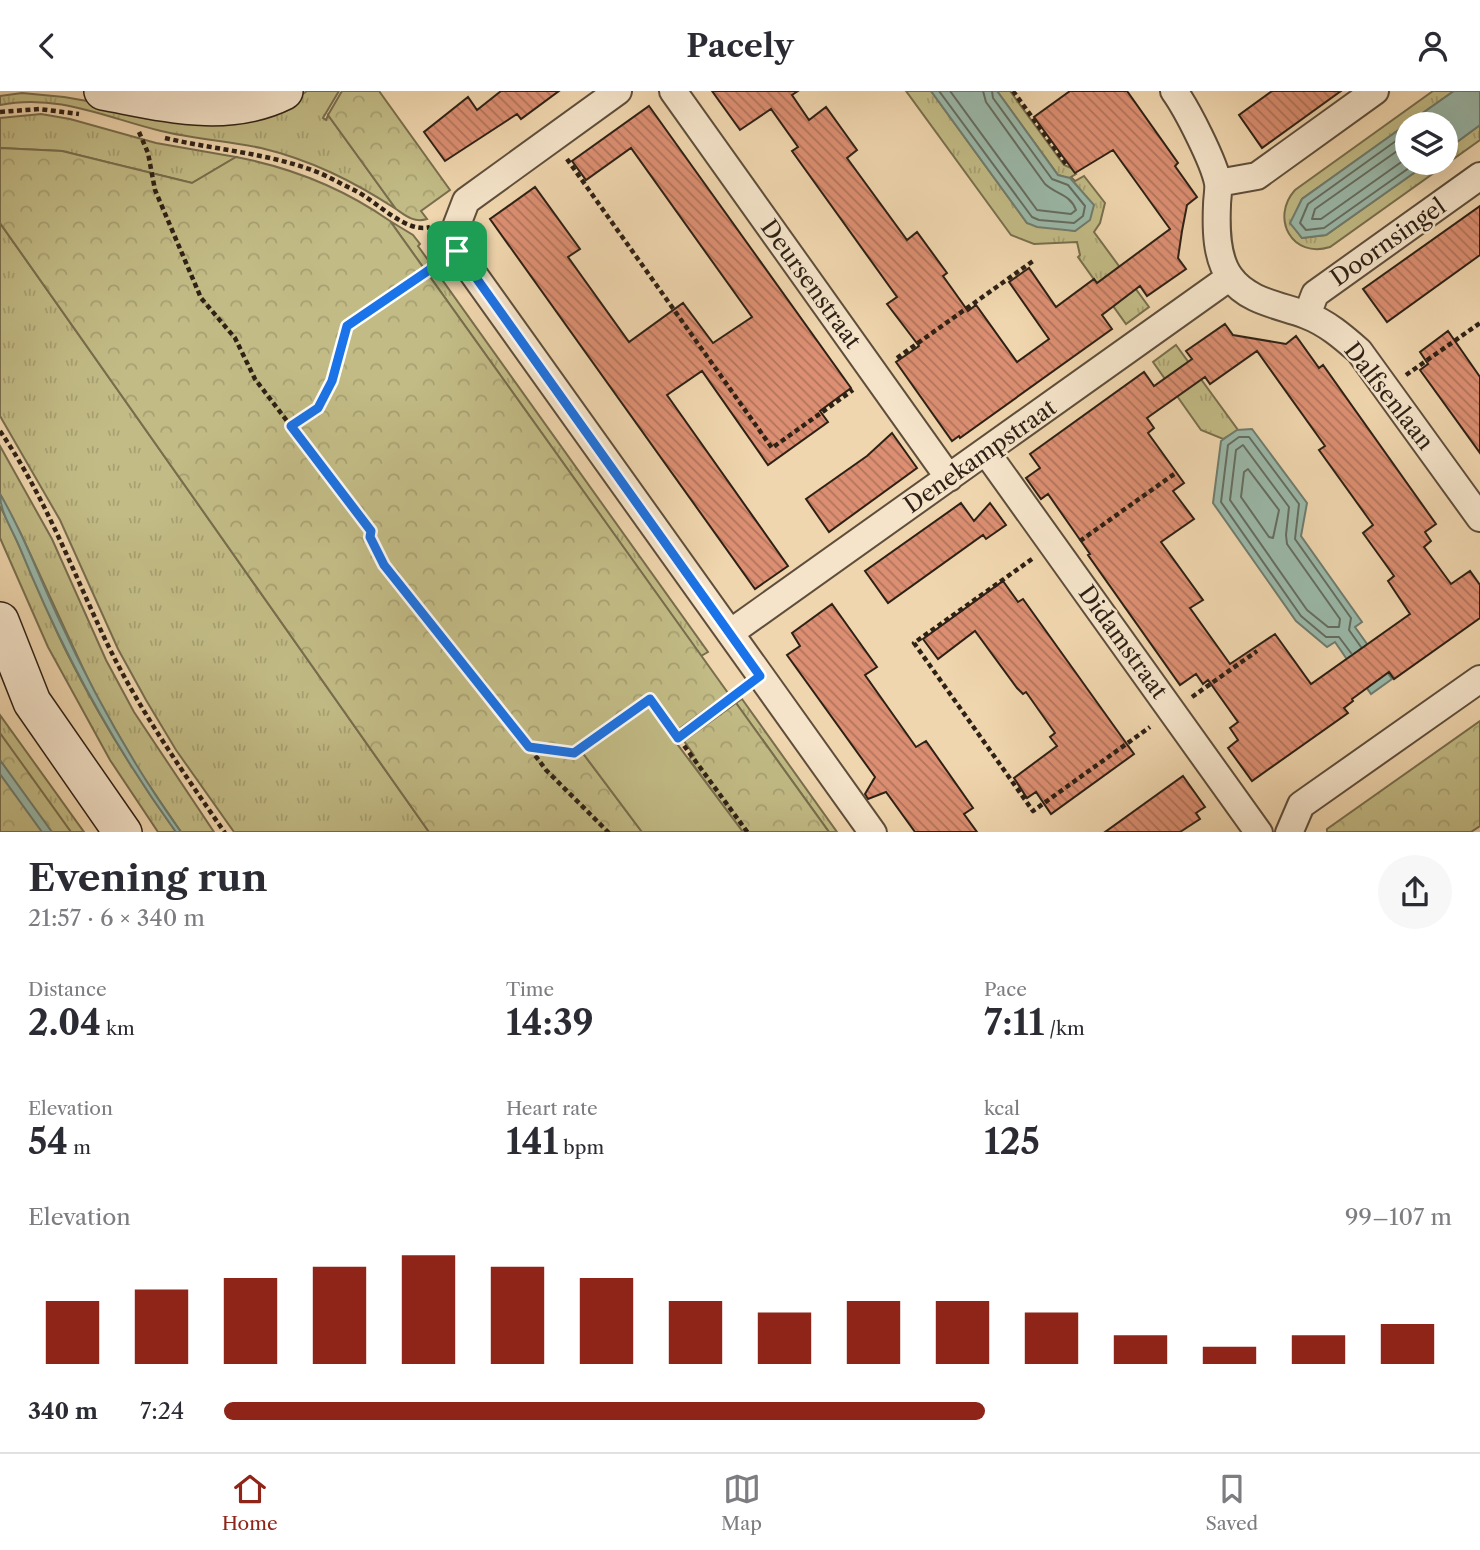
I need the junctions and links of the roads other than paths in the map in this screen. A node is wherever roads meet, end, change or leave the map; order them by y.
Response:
1 (284, 91) edge
2 (618, 91) edge
3 (673, 91) edge
4 (1174, 91) edge
5 (1375, 91) edge
6 (96, 104) edge
7 (1480, 176) edge
8 (1218, 183) junction
9 (1230, 277) junction
10 (1307, 315) junction
11 (986, 452) junction
12 (948, 478) junction
13 (1480, 517) edge
14 (0, 621) edge
15 (730, 633) junction
16 (0, 678) edge
17 (1480, 679) edge
18 (32, 702) junction
19 (123, 832) edge
20 (873, 832) edge
21 (1259, 832) edge
22 (1289, 832) edge

1 - 6 main road
2 - 15 street
3 - 12 street, Deursenstraat
4 - 8 street
5 - 8 street
7 - 10 street, Doornsingel
8 - 9 street
9 - 10 street, Dalfsenlaan
9 - 11 street, Denekampstraat
10 - 13 street, Dalfsenlaan
11 - 12 street, Denekampstraat
11 - 21 street, Didamstraat
12 - 15 street, Denekampstraat
14 - 18 main road
15 - 20 street
16 - 18 main road
17 - 22 street
18 - 19 main road

